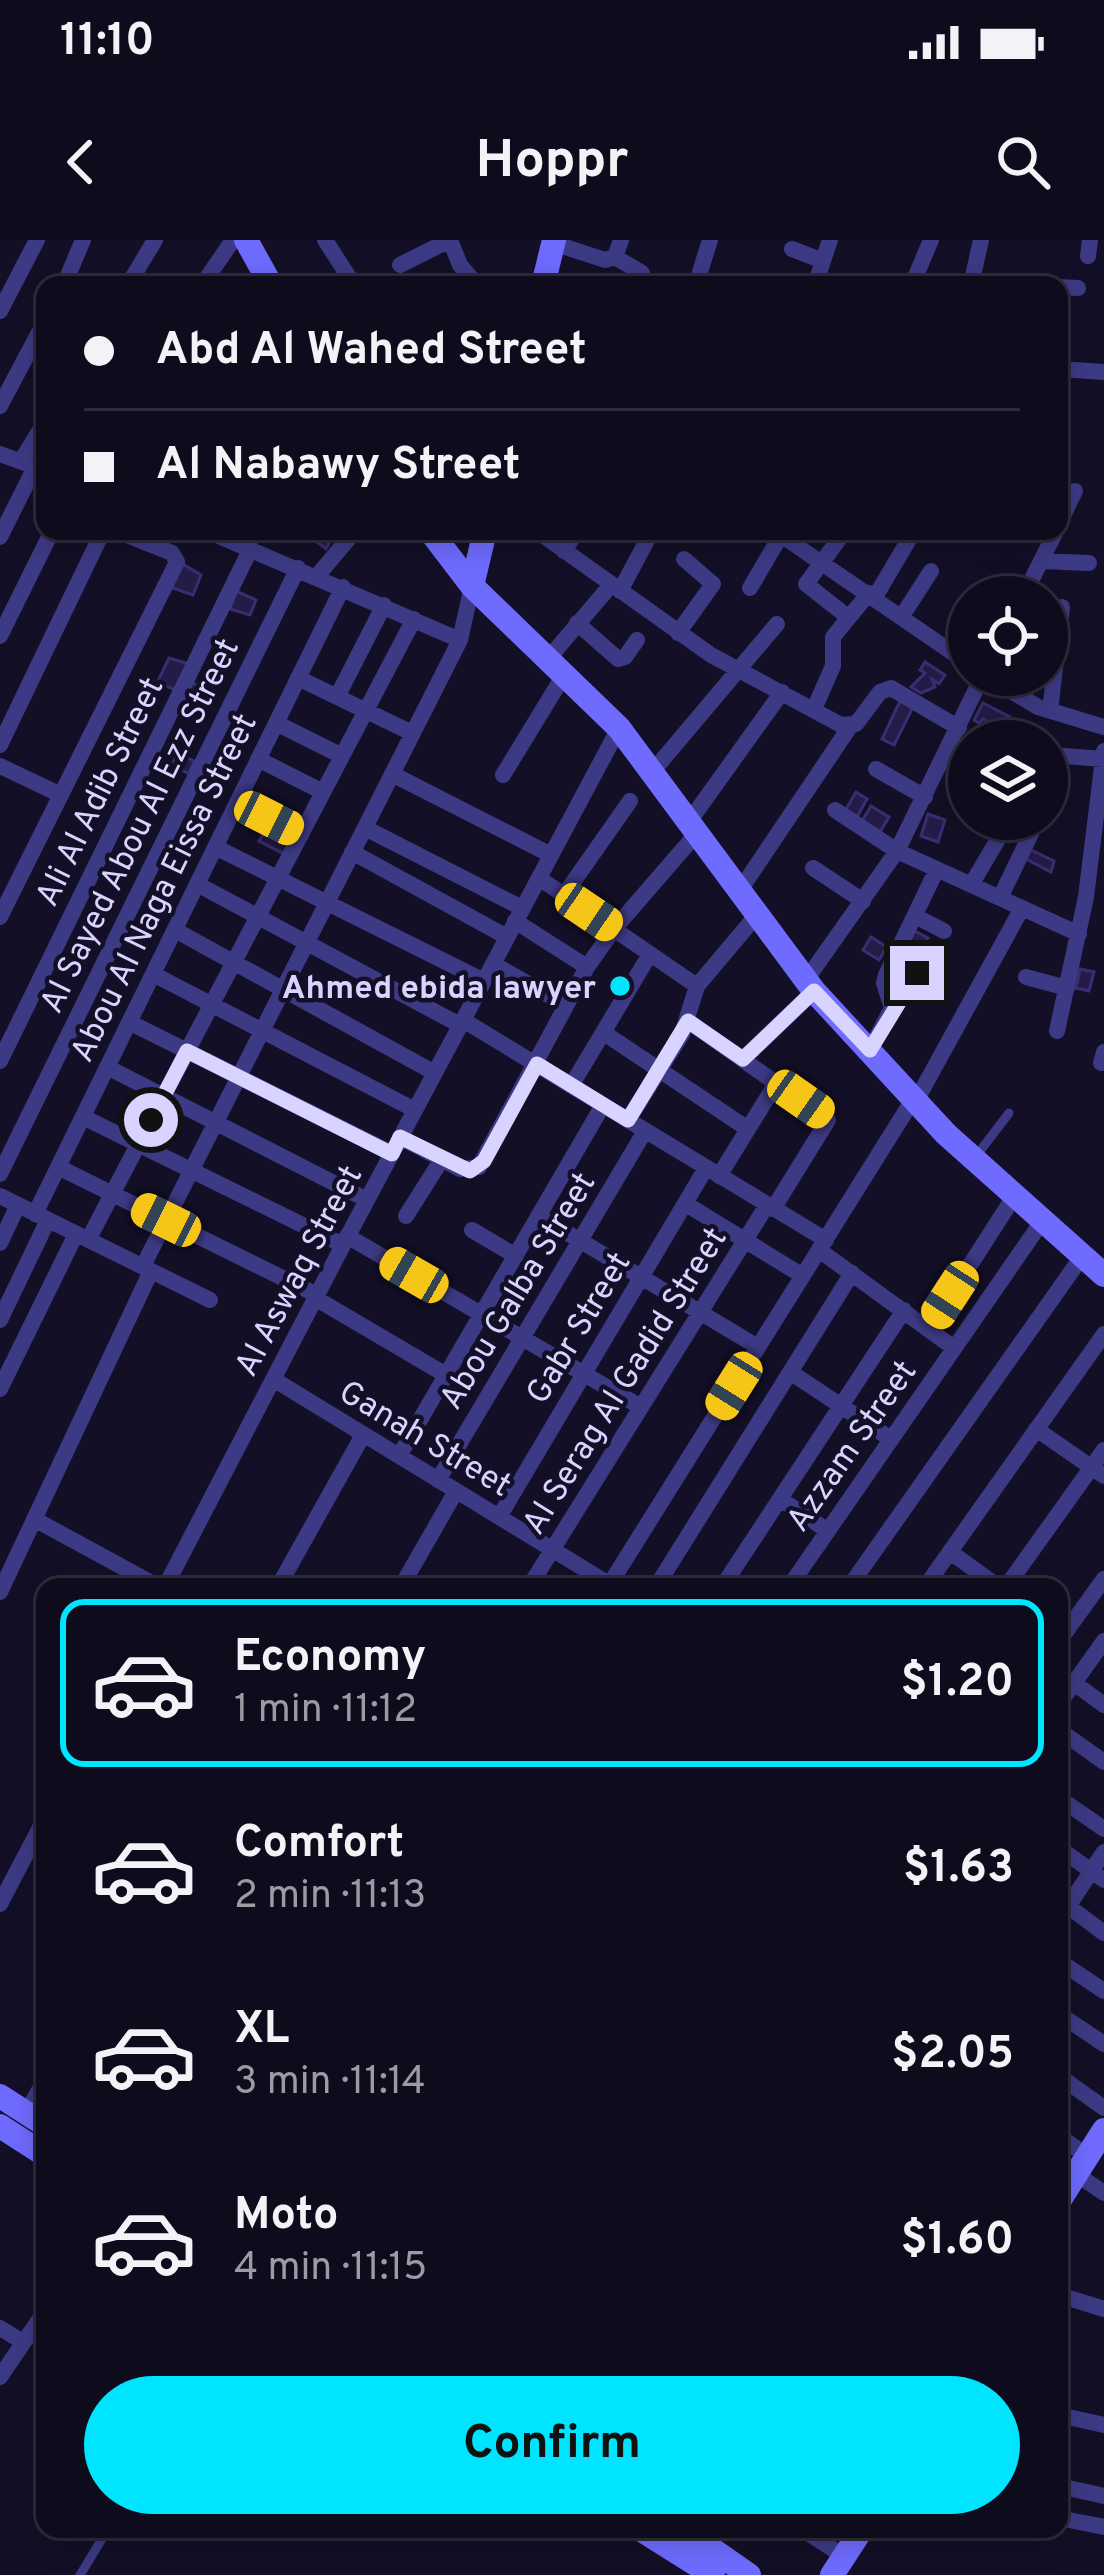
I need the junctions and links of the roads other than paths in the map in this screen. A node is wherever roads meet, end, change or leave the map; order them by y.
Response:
1 (37, 240) edge
2 (83, 240) edge
3 (155, 240) edge
4 (233, 240) edge
5 (246, 240) edge
6 (325, 240) edge
7 (450, 240) edge
8 (710, 240) edge
9 (830, 240) edge
10 (932, 240) edge
11 (981, 240) edge
12 (554, 242) edge
13 (618, 248) edge
14 (792, 249) dead end
15 (823, 261) junction
16 (400, 265) dead end
17 (642, 273) dead end
18 (68, 276) edge
19 (133, 276) edge
20 (208, 276) edge
21 (266, 276) edge
22 (348, 276) edge
23 (469, 276) edge
24 (545, 276) edge
25 (699, 276) edge
26 (818, 276) edge
27 (916, 276) edge
28 (972, 276) edge
29 (0, 311) edge
30 (36, 338) edge
31 (1068, 370) edge
32 (1104, 372) edge
33 (0, 406) edge
34 (0, 454) edge
35 (34, 466) edge
36 (0, 537) edge
37 (48, 540) edge
38 (99, 540) edge
39 (147, 540) edge
40 (347, 540) edge
41 (437, 540) edge
42 (483, 540) edge
43 (549, 540) edge
44 (571, 540) edge
45 (646, 540) edge
46 (774, 540) edge
47 (789, 540) edge
48 (839, 540) edge
49 (908, 540) edge
50 (1051, 540) edge
51 (250, 542) edge
52 (564, 551) junction
53 (684, 559) dead end
54 (1041, 561) junction
55 (824, 563) junction
56 (1089, 563) dead end
57 (298, 568) junction
58 (931, 571) dead end
59 (317, 576) junction
60 (1034, 576) edge
61 (472, 586) junction
62 (343, 587) junction
63 (615, 588) junction
64 (750, 588) dead end
65 (872, 595) junction
66 (384, 605) junction
67 (902, 616) junction
68 (848, 617) junction
69 (414, 619) junction
70 (577, 623) junction
71 (778, 624) dead end
72 (678, 633) junction
73 (0, 636) edge
74 (460, 640) junction
75 (637, 640) dead end
76 (948, 649) edge
77 (556, 667) junction
78 (740, 670) junction
79 (298, 678) junction
80 (782, 692) junction
81 (1016, 696) edge
82 (1050, 696) edge
83 (337, 697) junction
84 (814, 709) junction
85 (366, 711) junction
86 (1050, 711) junction
87 (948, 722) edge
88 (276, 723) junction
89 (1104, 727) edge
90 (620, 728) junction
91 (849, 728) junction
92 (412, 734) junction
93 (0, 745) edge
94 (948, 751) edge
95 (1103, 754) edge
96 (342, 756) junction
97 (1068, 757) edge
98 (258, 759) junction
99 (0, 766) edge
100 (876, 769) dead end
101 (653, 771) junction
102 (392, 774) junction
103 (503, 775) dead end
104 (1102, 785) edge
105 (323, 792) junction
106 (61, 795) junction
107 (926, 797) junction
108 (630, 801) dead end
109 (237, 802) junction
110 (835, 810) dead end
111 (694, 825) junction
112 (364, 828) junction
113 (301, 835) junction
114 (998, 840) edge
115 (1028, 840) edge
116 (215, 847) junction
117 (897, 851) junction
118 (352, 852) junction
119 (550, 855) junction
120 (813, 868) dead end
121 (937, 869) junction
122 (278, 878) junction
123 (539, 878) junction
124 (197, 884) junction
125 (971, 885) junction
126 (738, 892) junction
127 (564, 895) junction
128 (1000, 898) junction
129 (863, 901) junction
130 (327, 903) junction
131 (1022, 908) junction
132 (756, 916) junction
133 (914, 916) junction
134 (0, 917) edge
135 (258, 917) junction
136 (515, 922) junction
137 (614, 929) junction
138 (175, 930) junction
139 (944, 931) dead end
140 (1079, 934) junction
141 (306, 943) junction
142 (650, 954) junction
143 (234, 962) junction
144 (587, 967) junction
145 (488, 973) junction
146 (917, 973) dead end
147 (153, 974) junction
148 (1027, 977) dead end
149 (697, 986) junction
150 (810, 986) junction
151 (1067, 988) junction
152 (283, 989) junction
153 (212, 1005) junction
154 (566, 1005) junction
155 (892, 1008) junction
156 (688, 1021) junction
157 (129, 1022) junction
158 (462, 1023) junction
159 (262, 1031) junction
160 (1057, 1031) dead end
161 (604, 1033) junction
162 (870, 1050) junction
163 (187, 1051) junction
164 (743, 1059) junction
165 (0, 1061) edge
166 (537, 1064) junction
167 (107, 1067) junction
168 (660, 1070) junction
169 (435, 1073) junction
170 (239, 1077) junction
171 (777, 1082) junction
172 (572, 1086) junction
173 (164, 1096) junction
174 (915, 1100) junction
175 (603, 1105) junction
176 (415, 1110) junction
177 (1009, 1113) dead end
178 (83, 1117) junction
179 (628, 1120) junction
180 (215, 1123) junction
181 (748, 1129) junction
182 (645, 1130) junction
183 (139, 1144) junction
184 (396, 1145) junction
185 (442, 1159) junction
186 (974, 1159) junction
187 (58, 1167) junction
188 (191, 1170) junction
189 (713, 1172) junction
190 (0, 1174) edge
191 (112, 1194) junction
192 (1016, 1195) junction
193 (0, 1196) edge
194 (367, 1200) junction
195 (686, 1204) junction
196 (18, 1205) junction
197 (770, 1207) junction
198 (406, 1216) dead end
199 (539, 1216) junction
200 (42, 1217) junction
201 (166, 1220) junction
202 (1043, 1220) junction
203 (472, 1230) dead end
204 (82, 1237) junction
205 (345, 1240) junction
206 (745, 1240) junction
207 (580, 1241) junction
208 (0, 1243) edge
209 (823, 1245) junction
210 (1083, 1255) junction
211 (516, 1256) junction
212 (147, 1269) junction
213 (853, 1273) junction
214 (1104, 1275) edge
215 (803, 1276) junction
216 (641, 1277) junction
217 (316, 1297) junction
218 (210, 1300) dead end
219 (904, 1310) junction
220 (700, 1312) junction
221 (482, 1314) junction
222 (0, 1319) edge
223 (928, 1329) junction
224 (1104, 1334) edge
225 (522, 1338) junction
226 (758, 1347) junction
227 (954, 1348) junction
228 (790, 1372) junction
229 (584, 1373) junction
230 (446, 1376) junction
231 (273, 1379) junction
232 (0, 1389) edge
233 (841, 1406) junction
234 (641, 1407) junction
235 (1036, 1429) junction
236 (363, 1435) junction
237 (891, 1439) junction
238 (1104, 1450) edge
239 (398, 1456) junction
240 (1098, 1472) edge
241 (438, 1480) junction
242 (456, 1491) junction
243 (780, 1499) junction
244 (499, 1517) junction
245 (34, 1520) junction
246 (827, 1531) junction
247 (552, 1549) junction
248 (950, 1552) junction
249 (145, 1578) edge
250 (167, 1578) edge
251 (283, 1578) edge
252 (405, 1578) edge
253 (534, 1578) edge
254 (597, 1578) edge
255 (614, 1578) edge
256 (662, 1578) edge
257 (728, 1578) edge
258 (795, 1578) edge
259 (855, 1578) edge
260 (931, 1578) edge
261 (989, 1578) edge
262 (1010, 1578) edge
263 (1104, 1579) edge
264 (0, 1592) edge
265 (1068, 1626) edge
266 (1102, 1649) edge
267 (1074, 1683) junction
268 (1068, 1691) edge
269 (1104, 1705) edge
270 (1068, 1736) edge
271 (1104, 1762) edge
272 (1068, 1804) edge
273 (1104, 1829) edge
274 (36, 1835) edge
275 (1104, 1852) edge
276 (1068, 1854) edge
277 (1098, 1875) edge
278 (1068, 1903) edge
279 (0, 1904) edge
280 (1068, 1912) edge
281 (1104, 1933) edge
282 (1068, 1966) edge
283 (1104, 1991) edge
284 (1068, 2020) edge
285 (1104, 2044) edge
286 (1068, 2083) edge
287 (0, 2096) edge
288 (1104, 2108) edge
289 (36, 2119) edge
290 (0, 2126) edge
291 (1104, 2130) edge
292 (1068, 2148) edge
293 (36, 2149) edge
294 (1081, 2165) junction
295 (1068, 2186) edge
296 (1104, 2193) edge
297 (1068, 2298) edge
298 (1104, 2309) edge
299 (36, 2324) edge
300 (0, 2328) edge
301 (23, 2342) junction
302 (0, 2377) edge
303 (1068, 2416) edge
304 (1104, 2425) edge
305 (1068, 2488) edge
306 (1104, 2496) edge
307 (1068, 2520) edge
308 (1104, 2527) edge
309 (103, 2538) edge
310 (654, 2538) edge
311 (696, 2538) edge
312 (811, 2538) edge
313 (856, 2538) edge
314 (839, 2566) edge
315 (80, 2575) edge
316 (712, 2575) edge
317 (749, 2575) edge

1 - 29 street
2 - 18 street
3 - 19 street
4 - 20 street
5 - 21 street
6 - 22 street
7 - 16 street
7 - 23 street
8 - 25 street
9 - 15 street
10 - 27 street
11 - 28 street
12 - 13 street
12 - 24 street
13 - 17 street
14 - 15 street
15 - 26 street
30 - 33 street
31 - 32 street
34 - 35 street
35 - 36 street
37 - 73 street
38 - 93 street
39 - 106 street
40 - 59 street
41 - 61 street
42 - 61 street
43 - 52 street
44 - 52 street
45 - 63 street
46 - 64 street
47 - 55 street
48 - 55 street
49 - 65 street
50 - 54 street
51 - 57 street
51 - 165 street, Ali Al Adib Street
52 - 63 street
53 - 72 street
54 - 56 street
54 - 60 street
55 - 65 street
55 - 68 street
57 - 59 street
57 - 190 street, Al Sayed Abou Al Ezz Street
58 - 67 street
59 - 62 street
61 - 74 street
61 - 77 street
62 - 66 street
62 - 79 street, Abou Al Naga Eissa Street
63 - 70 street
63 - 72 street
65 - 67 street
65 - 68 street
66 - 69 street
66 - 83 street
67 - 76 street
68 - 84 street
69 - 74 street
69 - 85 street
70 - 75 street
70 - 77 street
71 - 78 street
72 - 78 street
74 - 92 street
77 - 90 street
77 - 103 street
78 - 80 street
78 - 101 street
79 - 83 street
79 - 88 street, Abou Al Naga Eissa Street
80 - 84 street
80 - 111 street
81 - 86 street
82 - 86 street
83 - 85 street
84 - 91 street
85 - 92 street
85 - 96 street
86 - 89 street
87 - 91 street
88 - 96 street
88 - 98 street, Abou Al Naga Eissa Street
90 - 101 street
90 - 119 street, Al Aswaq Street
91 - 126 street
92 - 102 street
94 - 107 street
95 - 97 street
95 - 104 street
96 - 105 street
98 - 105 street
98 - 109 street, Abou Al Naga Eissa Street
99 - 106 street
100 - 107 street
101 - 111 street
102 - 112 street
102 - 119 street
104 - 140 street
105 - 113 street
106 - 134 street
107 - 117 street
108 - 127 street
109 - 113 street
109 - 116 street, Abou Al Naga Eissa Street
110 - 117 street
111 - 126 street
111 - 137 street
112 - 118 street
112 - 136 street
113 - 122 street
114 - 125 street
115 - 128 street
116 - 122 street
116 - 124 street, Abou Al Naga Eissa Street
117 - 121 street
117 - 129 street
118 - 130 street
118 - 136 street
119 - 123 street, Al Aswaq Street
120 - 129 street
121 - 125 street
121 - 133 street
122 - 130 street
122 - 135 street
123 - 127 street
123 - 136 street, Al Aswaq Street
124 - 135 street
124 - 138 street, Abou Al Naga Eissa Street
125 - 128 street
126 - 132 street
127 - 137 street
128 - 131 street
129 - 150 street
130 - 141 street
130 - 145 street
131 - 140 street
131 - 174 street
132 - 149 street
132 - 150 street
133 - 139 street
133 - 155 street
135 - 141 street
135 - 143 street
136 - 144 street
136 - 145 street, Al Aswaq Street
137 - 142 street
137 - 144 street
138 - 143 street
138 - 147 street, Abou Al Naga Eissa Street
140 - 151 street
141 - 152 street
141 - 158 street
142 - 149 street
142 - 161 street
143 - 152 street
143 - 153 street
144 - 154 street
145 - 154 street
145 - 158 street, Al Aswaq Street
146 - 155 street
147 - 153 street
147 - 157 street, Abou Al Naga Eissa Street
148 - 151 street
149 - 156 street
150 - 162 street
150 - 164 street
151 - 160 street
152 - 159 street
152 - 169 street
153 - 159 street
153 - 163 street
154 - 166 street
155 - 162 street
156 - 164 street
156 - 168 street
157 - 163 street
157 - 167 street, Abou Al Naga Eissa Street
158 - 166 street
158 - 169 street, Al Aswaq Street
159 - 170 street
159 - 176 street
161 - 168 street
161 - 172 street
162 - 174 street
163 - 170 street
163 - 173 street
164 - 171 street
166 - 172 street
166 - 185 street
167 - 173 street
167 - 178 street, Abou Al Naga Eissa Street
168 - 179 street
168 - 181 street
169 - 176 street, Al Aswaq Street
170 - 180 street
170 - 184 street
171 - 181 street, Gabr Street
171 - 197 street, Al Serag Al Gadid Street
172 - 175 street
173 - 180 street
173 - 183 street
174 - 186 street
174 - 209 street
175 - 179 street
175 - 199 street
176 - 184 street, Al Aswaq Street
177 - 186 lane
178 - 183 street
178 - 187 street, Abou Al Naga Eissa Street
179 - 182 street
180 - 188 street
180 - 194 street
181 - 189 street, Gabr Street
182 - 189 street
182 - 207 street, Abou Galba Street
183 - 188 street
183 - 191 street
184 - 185 street
184 - 194 street, Al Aswaq Street
185 - 198 street
186 - 192 street
187 - 191 street
187 - 200 street, Abou Al Naga Eissa Street
188 - 201 street
188 - 205 street
189 - 195 street, Gabr Street
189 - 197 street
191 - 201 street
191 - 204 street
192 - 202 street
192 - 223 street
193 - 196 street
194 - 205 street, Al Aswaq Street
195 - 206 street
195 - 216 street, Gabr Street
196 - 200 street
196 - 208 street
197 - 206 street, Al Serag Al Gadid Street
197 - 209 street
199 - 207 street
199 - 211 street
200 - 204 street
200 - 222 street, Abou Al Naga Eissa Street
201 - 212 street
201 - 217 street
202 - 210 street
202 - 227 street, Azzam Street
203 - 211 street
204 - 212 street
204 - 232 street
205 - 217 street, Al Aswaq Street
205 - 221 street
206 - 215 street
206 - 220 street, Al Serag Al Gadid Street
207 - 216 street
207 - 225 street, Abou Galba Street
209 - 213 street
209 - 215 street
210 - 214 street
210 - 259 street
211 - 221 street
212 - 218 street
212 - 245 street
213 - 219 street
213 - 228 street
215 - 226 street
216 - 220 street
216 - 229 street, Gabr Street
217 - 230 street
217 - 231 street, Al Aswaq Street
219 - 223 street
219 - 233 street
220 - 226 street
220 - 234 street, Al Serag Al Gadid Street
221 - 225 street
221 - 230 street
223 - 227 street
224 - 235 street
225 - 229 street
225 - 241 street, Abou Galba Street
226 - 255 street
227 - 237 street, Azzam Street
228 - 233 street
228 - 256 street
229 - 234 street
229 - 244 street, Gabr Street
230 - 239 street
231 - 236 street, Ganah Street
231 - 250 street, Al Aswaq Street
233 - 237 street
233 - 243 street
234 - 247 street, Al Serag Al Gadid Street
235 - 240 street
235 - 248 street
236 - 239 street, Ganah Street
236 - 251 street
237 - 246 street, Azzam Street
238 - 240 street
239 - 241 street, Ganah Street
240 - 262 street
241 - 242 street, Ganah Street
242 - 244 street, Ganah Street
242 - 252 street
243 - 246 street
243 - 257 street
244 - 247 street, Ganah Street
245 - 249 street
245 - 264 street
246 - 258 street, Azzam Street
247 - 253 street, Al Serag Al Gadid Street
247 - 254 street, Ganah Street
248 - 260 street
248 - 261 street
263 - 265 street
266 - 267 street
267 - 268 street
267 - 269 street
270 - 271 street
272 - 273 street
274 - 279 street
275 - 277 street
276 - 277 street
277 - 278 street
280 - 281 street
282 - 283 street
284 - 285 street
286 - 288 street
287 - 289 street
290 - 293 street
291 - 294 street
292 - 294 street
294 - 295 street
294 - 296 street
297 - 298 street
299 - 301 street
300 - 301 street
301 - 302 street
303 - 304 street
305 - 306 street
307 - 308 street
309 - 315 lane
310 - 316 street
311 - 317 street
312 - 314 street
313 - 314 street

